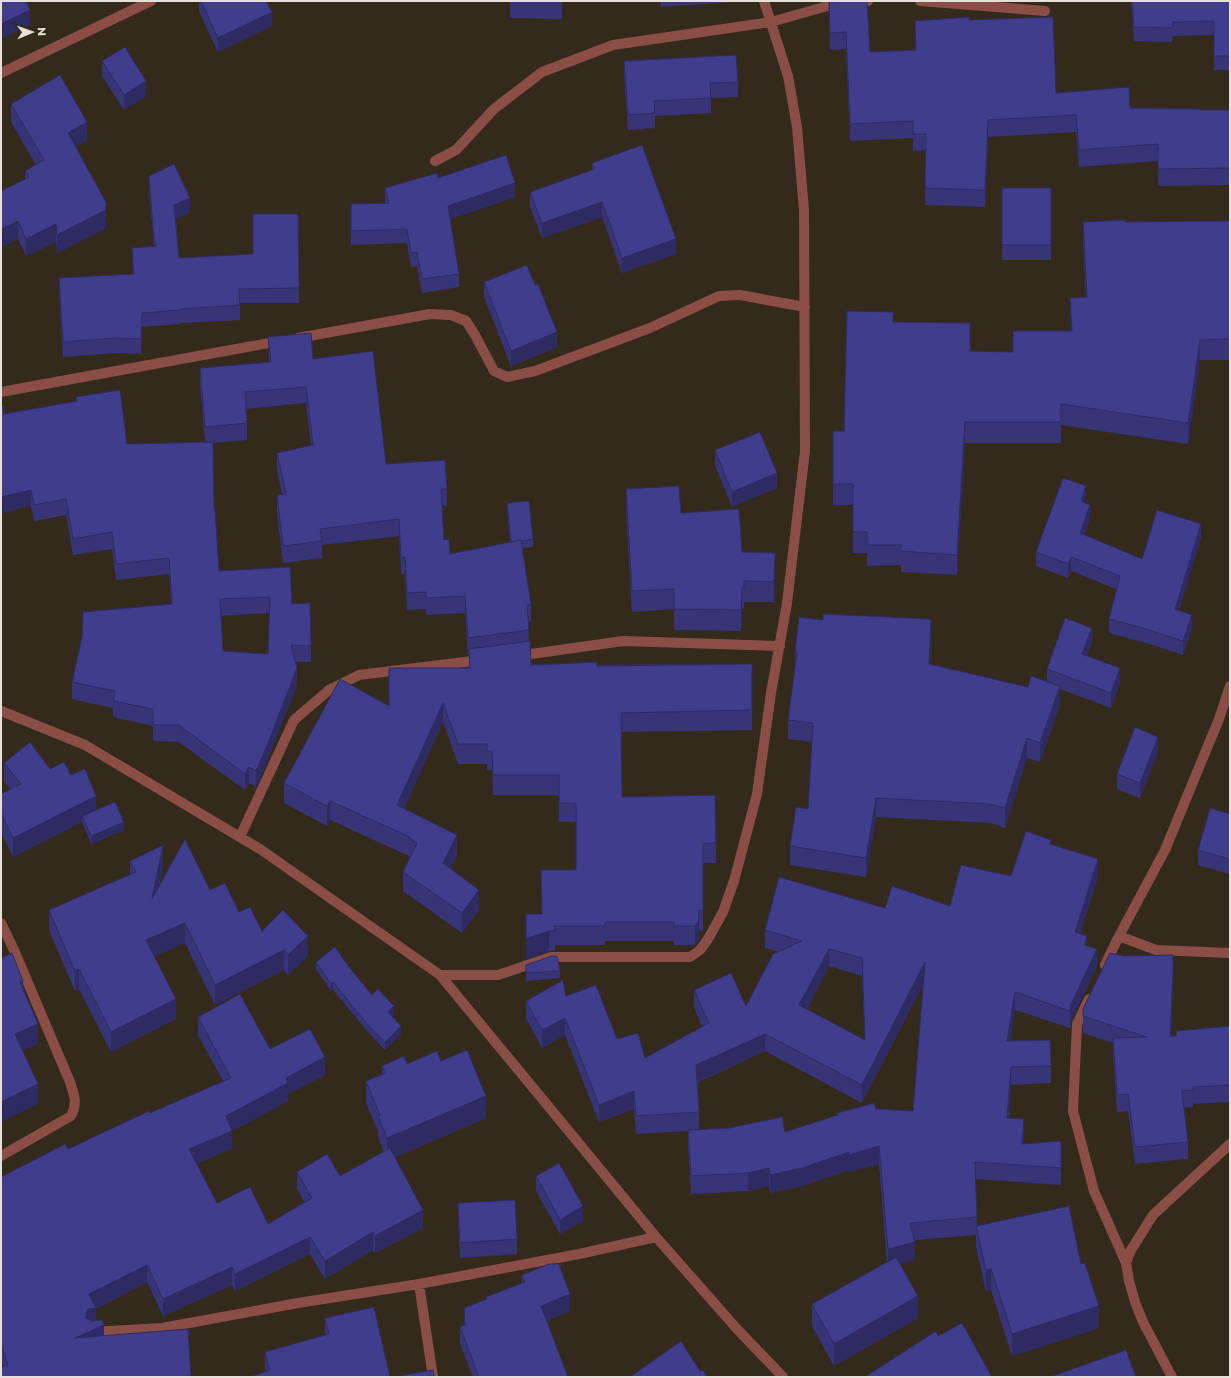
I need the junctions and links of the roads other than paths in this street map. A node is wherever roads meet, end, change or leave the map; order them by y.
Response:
1 (151, 1) edge
2 (764, 1) edge
3 (868, 1) edge
4 (920, 1) edge
5 (1045, 11) dead end
6 (771, 22) junction
7 (1, 73) edge
8 (436, 161) dead end
9 (805, 307) junction
10 (1, 392) edge
11 (780, 646) junction
12 (508, 657) edge
13 (492, 659) edge
14 (1230, 686) edge
15 (1, 711) edge
16 (240, 837) junction
17 (1, 923) edge
18 (1118, 936) junction
19 (1230, 953) edge
20 (440, 974) junction
21 (1099, 977) edge
22 (1093, 990) edge
23 (1230, 1144) edge
24 (1, 1156) edge
25 (656, 1236) junction
26 (1126, 1263) junction
27 (419, 1284) junction
28 (92, 1332) edge
29 (433, 1377) edge
30 (784, 1377) edge
31 (1172, 1377) edge

1 - 7 street
2 - 6 street
3 - 6 street
4 - 5 street
6 - 8 street
6 - 9 street
9 - 10 street
9 - 11 street
11 - 12 street
11 - 20 street
13 - 16 street
14 - 18 street
15 - 16 street
16 - 20 street
17 - 24 street
18 - 19 street
18 - 21 street
20 - 25 street
22 - 26 street
23 - 26 street
25 - 27 street
25 - 30 street
26 - 31 street
27 - 28 street
27 - 29 street

